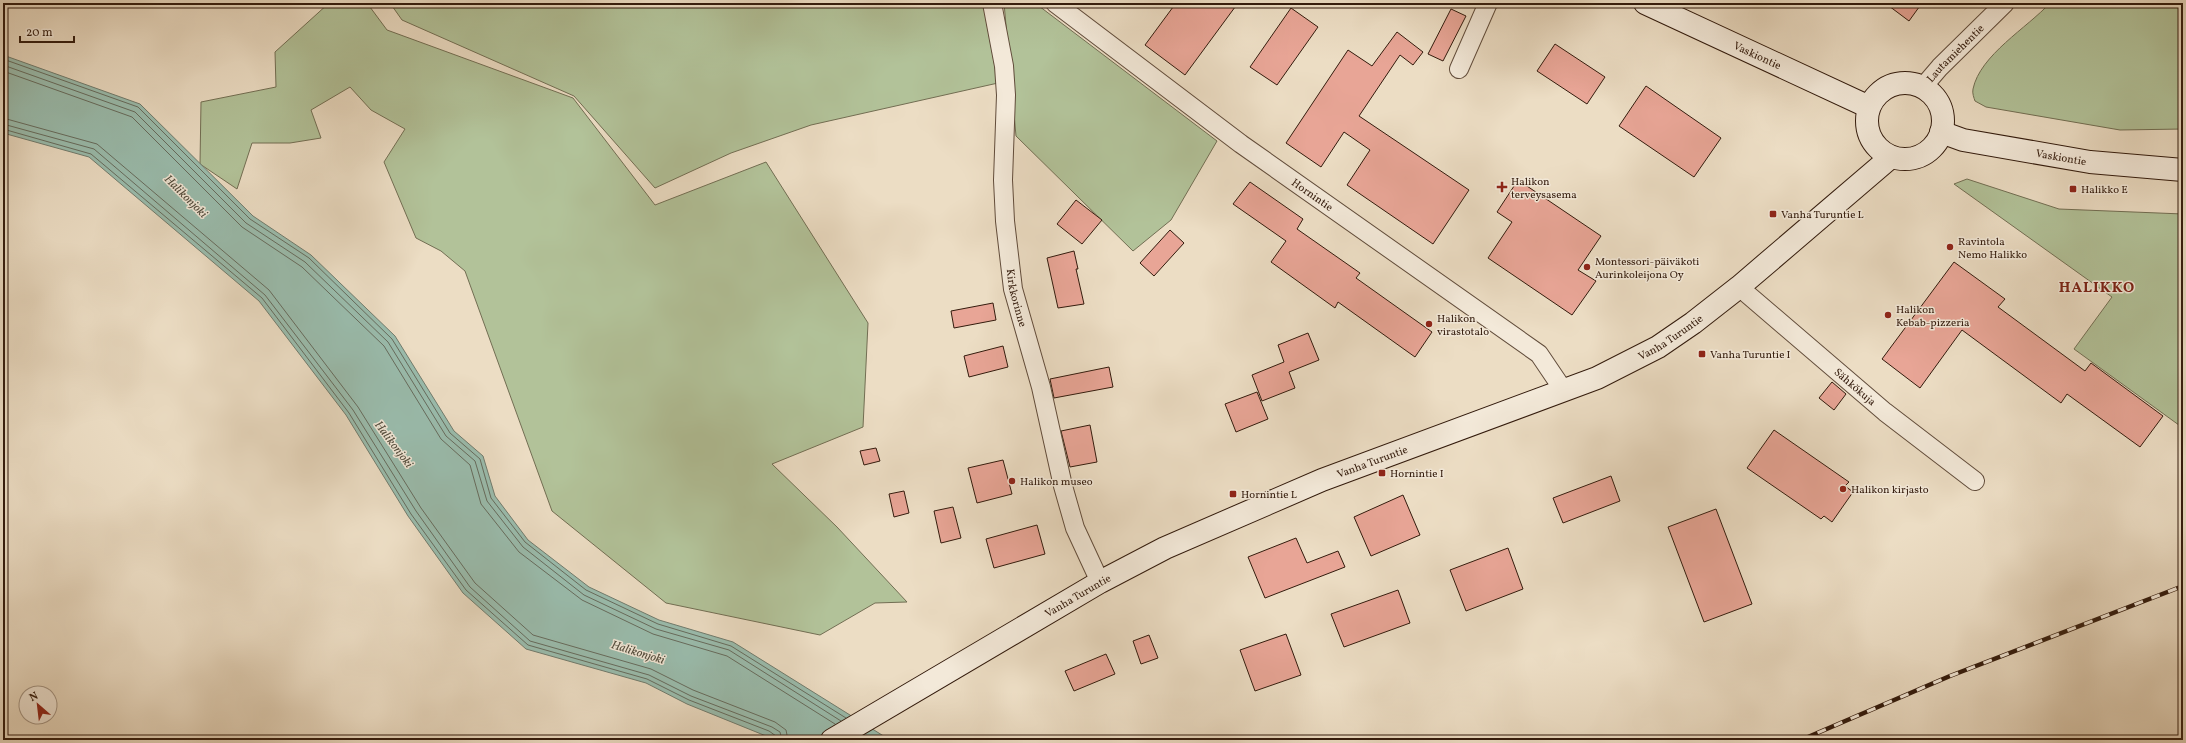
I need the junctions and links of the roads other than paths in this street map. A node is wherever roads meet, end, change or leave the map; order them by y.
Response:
1 (992, 3) edge
2 (1054, 3) edge
3 (1488, 3) edge
4 (1645, 3) edge
5 (2005, 3) edge
6 (1460, 69) dead end
7 (1922, 88) junction
8 (1869, 106) junction
9 (1941, 132) junction
10 (1891, 156) junction
11 (2183, 170) edge
12 (1739, 287) junction
13 (1564, 391) junction
14 (1975, 481) dead end
15 (1100, 582) junction
16 (832, 740) edge

1 - 15 street, Kirkkorinne
2 - 13 street, Hornintie
3 - 6 street
4 - 8 street, Vaskiontie
5 - 7 street, Lautamiehentie
7 - 8 street
7 - 9 street
8 - 10 street
9 - 10 street
9 - 11 street, Vaskiontie
10 - 12 street, Vanha Turuntie
12 - 13 street, Vanha Turuntie
12 - 14 street, Sähkökuja
13 - 15 street, Vanha Turuntie
15 - 16 street, Vanha Turuntie

